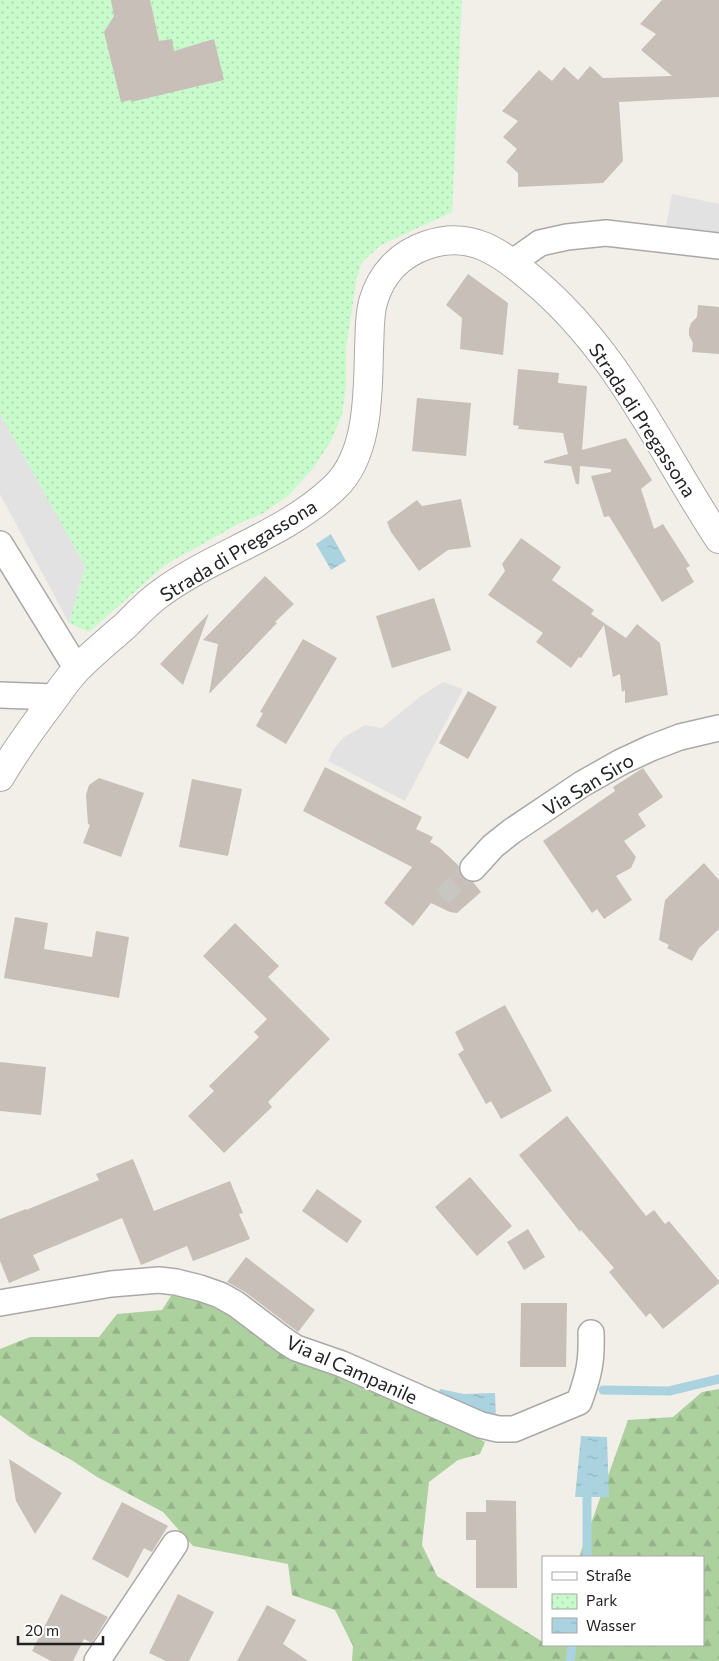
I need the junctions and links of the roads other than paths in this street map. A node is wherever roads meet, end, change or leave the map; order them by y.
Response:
1 (719, 246) edge
2 (513, 262) junction
3 (719, 539) edge
4 (0, 544) edge
5 (77, 669) junction
6 (0, 695) edge
7 (55, 697) junction
8 (719, 728) edge
9 (0, 778) edge
10 (473, 868) tunnel mouth
11 (0, 1304) edge
12 (591, 1333) dead end
13 (175, 1544) dead end
14 (98, 1661) edge

1 - 2 street
2 - 3 street, Strada di Pregassona
2 - 5 street, Strada di Pregassona
4 - 5 street
5 - 7 street, Strada di Pregassona
6 - 7 street
7 - 9 street, Strada di Pregassona
8 - 10 street, Via San Siro
11 - 12 street, Via al Campanile
13 - 14 street

